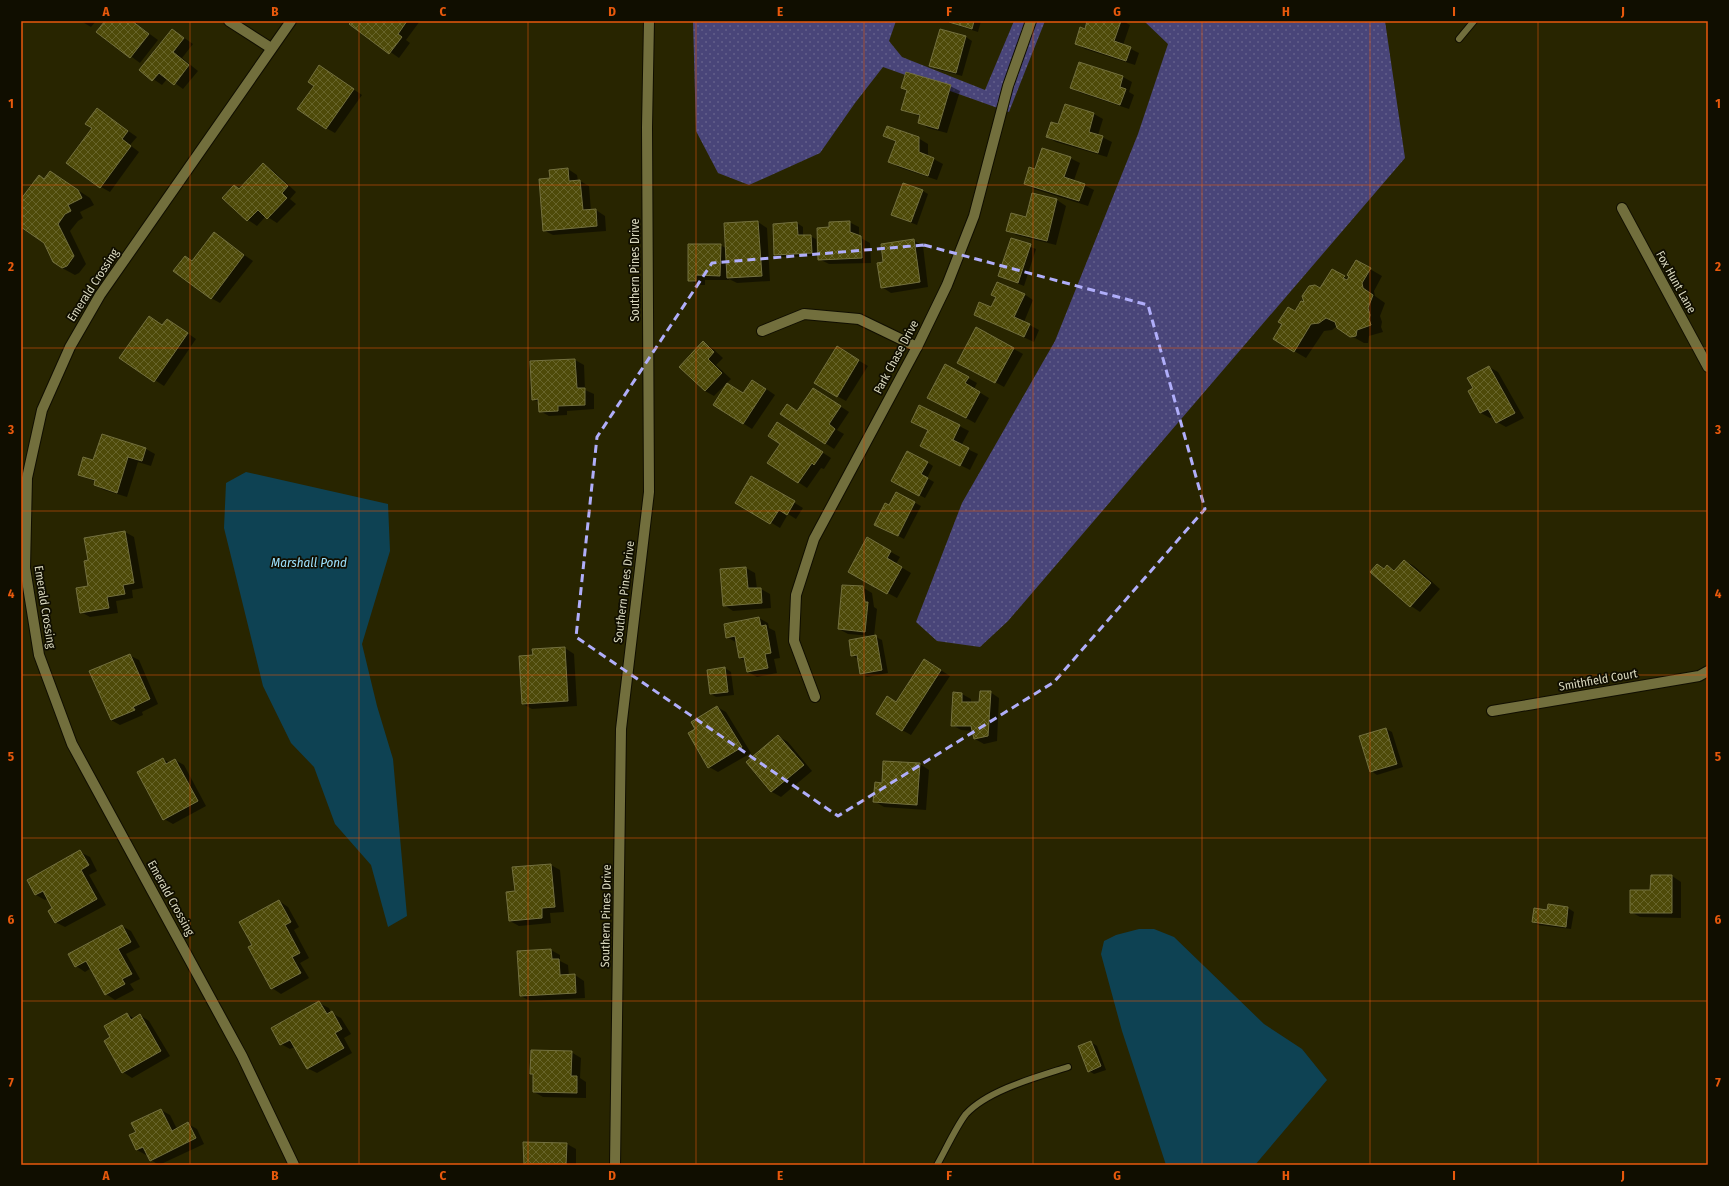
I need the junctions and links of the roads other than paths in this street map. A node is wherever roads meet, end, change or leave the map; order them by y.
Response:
1 (229, 21) edge
2 (291, 21) edge
3 (649, 21) edge
4 (1031, 21) edge
5 (1474, 21) edge
6 (1459, 39) dead end
7 (271, 48) junction
8 (1622, 208) dead end
9 (762, 331) dead end
10 (917, 347) junction
11 (1708, 367) edge
12 (1708, 671) edge
13 (815, 697) dead end
14 (1492, 711) dead end
15 (1068, 1067) dead end
16 (294, 1165) edge
17 (615, 1165) edge
18 (938, 1165) edge

1 - 7 street
2 - 7 street, Emerald Crossing
3 - 17 street, Southern Pines Drive
4 - 10 street, Park Chase Drive
5 - 6 lane
7 - 16 street, Emerald Crossing
8 - 11 street, Fox Hunt Lane
9 - 10 street
10 - 13 street, Park Chase Drive
12 - 14 street, Smithfield Court
15 - 18 lane

